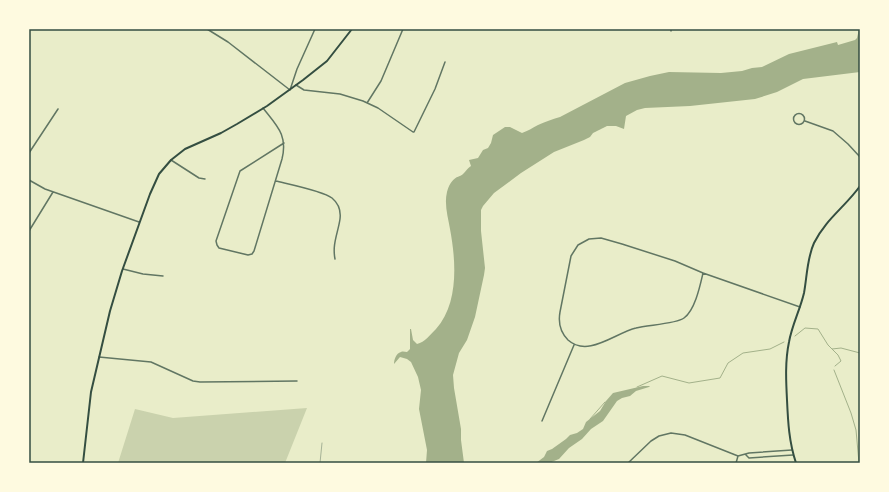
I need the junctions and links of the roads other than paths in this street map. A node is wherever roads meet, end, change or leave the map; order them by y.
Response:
1 (207, 29) edge
2 (315, 29) edge
3 (352, 29) edge
4 (403, 29) edge
5 (445, 62) dead end
6 (296, 85) junction
7 (290, 90) junction
8 (367, 103) junction
9 (263, 108) junction
10 (58, 109) dead end
11 (805, 121) junction
12 (284, 143) junction
13 (29, 153) edge
14 (860, 157) edge
15 (171, 160) junction
16 (205, 179) dead end
17 (29, 180) edge
18 (276, 181) junction
19 (860, 186) edge
20 (53, 192) junction
21 (140, 222) junction
22 (29, 231) edge
23 (335, 258) dead end
24 (123, 269) junction
25 (703, 273) junction
26 (163, 276) dead end
27 (800, 307) junction
28 (574, 345) junction
29 (99, 356) junction
30 (297, 381) dead end
31 (542, 421) dead end
32 (322, 443) dead end
33 (792, 450) junction
34 (746, 455) junction
35 (793, 455) junction
36 (738, 456) junction
37 (83, 463) edge
38 (320, 463) edge
39 (628, 463) edge
40 (736, 463) edge
41 (796, 463) edge

1 - 7 street
2 - 7 street
3 - 6 main road
4 - 8 street
5 - 8 street
6 - 7 main road
6 - 8 street
7 - 9 main road
9 - 12 street
9 - 15 main road
10 - 13 street
11 - 11 street
11 - 14 street
12 - 18 street
12 - 18 street
15 - 16 street
15 - 21 main road
17 - 20 street
18 - 23 street
19 - 27 main road
20 - 21 street
20 - 22 street
21 - 24 main road
24 - 26 street
24 - 29 main road
25 - 27 street
25 - 28 street
25 - 28 street
27 - 33 main road
28 - 31 street
29 - 30 street
29 - 37 main road
32 - 38 lane
33 - 34 street
33 - 35 main road
34 - 35 street
34 - 36 street
35 - 41 main road
36 - 39 street
36 - 40 street

